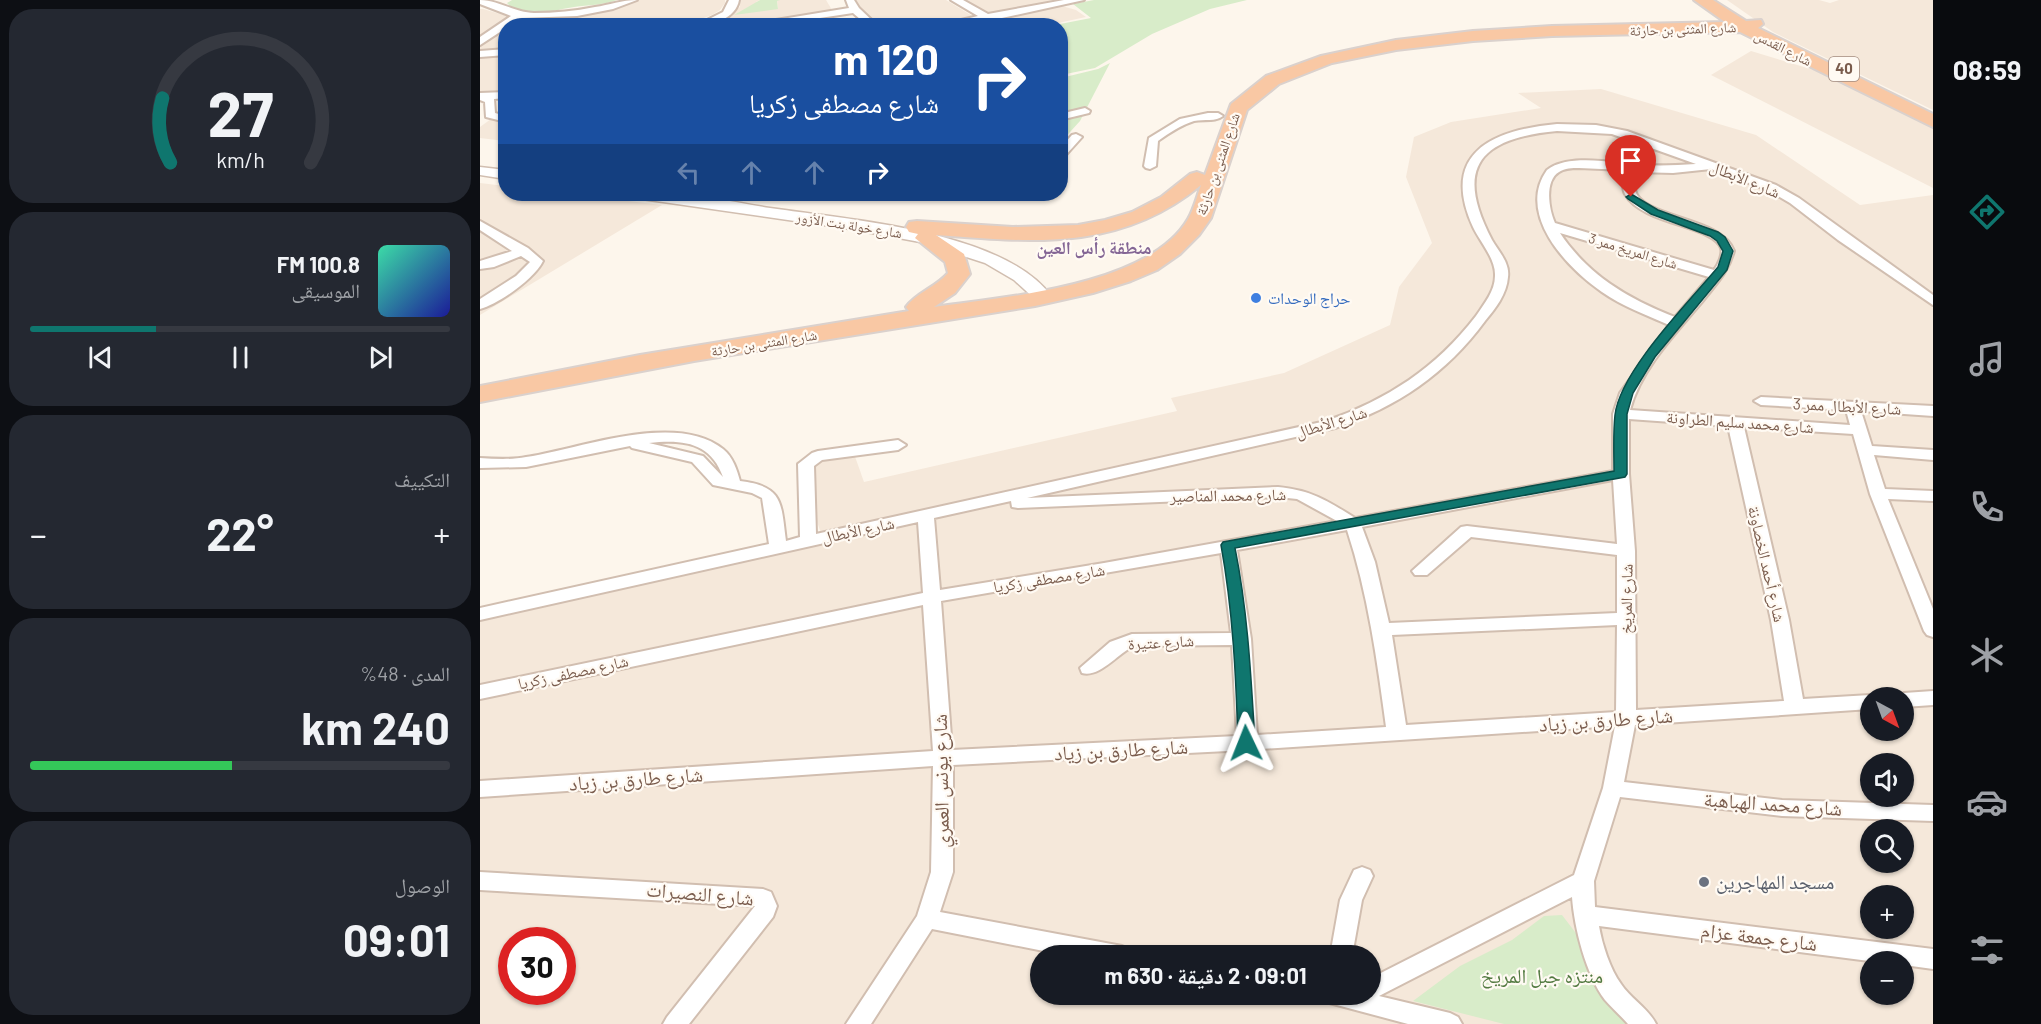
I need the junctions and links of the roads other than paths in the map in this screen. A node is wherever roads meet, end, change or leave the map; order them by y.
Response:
1 (499, 0) edge
2 (632, 0) edge
3 (734, 0) edge
4 (850, 0) edge
5 (956, 0) edge
6 (1078, 0) edge
7 (1707, 1) edge
8 (482, 3) edge
9 (855, 10) junction
10 (518, 15) junction
11 (514, 18) edge
12 (717, 18) edge
13 (800, 18) edge
14 (864, 18) edge
15 (988, 18) joint
16 (1745, 23) junction
17 (1688, 24) junction
18 (498, 29) edge
19 (1616, 31) junction
20 (480, 42) edge
21 (498, 53) edge
22 (480, 54) edge
23 (1826, 69) junction
24 (498, 95) edge
25 (480, 96) edge
26 (1085, 111) dead end
27 (1933, 114) edge
28 (1068, 115) edge
29 (498, 116) edge
30 (1218, 116) junction
31 (1933, 121) edge
32 (1076, 137) dead end
33 (1068, 146) edge
34 (480, 162) edge
35 (498, 165) edge
36 (1150, 165) dead end
37 (1711, 165) junction
38 (1629, 168) junction
39 (480, 171) edge
40 (498, 174) edge
41 (1197, 178) junction
42 (691, 201) edge
43 (746, 201) edge
44 (480, 225) edge
45 (1550, 226) junction
46 (921, 232) junction
47 (523, 251) junction
48 (480, 265) edge
49 (1717, 275) junction
50 (1045, 289) junction
51 (1933, 301) edge
52 (480, 304) edge
53 (918, 307) junction
54 (1677, 323) junction
55 (490, 386) edge
56 (1761, 401) dead end
57 (1852, 406) junction
58 (1933, 411) edge
59 (1621, 414) junction
60 (1735, 422) junction
61 (1858, 430) junction
62 (898, 445) dead end
63 (1864, 450) junction
64 (1933, 455) edge
65 (480, 463) edge
66 (1621, 474) junction
67 (1878, 494) junction
68 (1933, 496) edge
69 (989, 502) junction
70 (926, 516) junction
71 (1353, 524) junction
72 (808, 540) junction
73 (1228, 545) junction
74 (778, 546) junction
75 (1626, 551) junction
76 (1421, 571) dead end
77 (932, 597) junction
78 (480, 614) edge
79 (1625, 618) junction
80 (1382, 629) junction
81 (1933, 632) edge
82 (1242, 639) junction
83 (1089, 668) dead end
84 (480, 692) edge
85 (1933, 698) edge
86 (1914, 699) edge
87 (1860, 703) edge
88 (1795, 707) junction
89 (1626, 719) junction
90 (1397, 732) junction
91 (1246, 743) junction
92 (943, 758) junction
93 (1613, 788) junction
94 (480, 789) edge
95 (1933, 813) edge
96 (1362, 876) dead end
97 (480, 881) edge
98 (1583, 881) junction
99 (1585, 915) junction
100 (927, 919) junction
101 (1064, 945) edge
102 (1343, 945) edge
103 (1933, 959) edge
104 (1381, 979) edge
105 (1381, 1004) edge
106 (675, 1024) edge
107 (858, 1024) edge
108 (1450, 1024) edge
109 (1644, 1024) edge

1 - 8 street
2 - 10 street
3 - 12 street
4 - 9 street
5 - 15 street
6 - 15 street
7 - 16 highway, شارع القدس / 40
7 - 17 highway
8 - 10 street
9 - 13 street
9 - 14 street
10 - 11 street
16 - 17 highway, شارع المثنى بن حارثة
16 - 19 highway, شارع المثنى بن حارثة
16 - 23 highway, شارع القدس / 40
16 - 27 highway, شارع القدس / 40
17 - 30 highway, شارع المثنى بن حارثة
18 - 20 street
19 - 23 highway
19 - 50 highway, شارع المثنى بن حارثة
21 - 22 street
23 - 31 highway, شارع القدس / 40
24 - 25 street
25 - 29 street
26 - 28 street
30 - 36 street
30 - 41 highway, شارع المثنى بن حارثة
32 - 33 street
34 - 35 street
37 - 38 street
37 - 51 street, شارع الأبطال
37 - 69 street, شارع الأبطال
38 - 45 street
38 - 49 street, شارع المريخ
39 - 40 street
41 - 46 highway
41 - 50 highway, شارع المثنى بن حارثة
42 - 46 street, شارع خولة بنت الأزور
43 - 46 street, شارع خولة بنت الأزور
44 - 47 street
45 - 49 street, شارع المريخ ممر 3
45 - 54 street
46 - 50 street, شارع خولة بنت الأزور
46 - 53 highway
47 - 48 street
47 - 52 street
49 - 54 street, شارع المريخ
50 - 53 highway, شارع المثنى بن حارثة
50 - 55 highway, شارع المثنى بن حارثة
53 - 55 highway, شارع المثنى بن حارثة
54 - 59 street, شارع المريخ
56 - 57 street, شارع الأبطال ممر 3
57 - 58 street, شارع الأبطال ممر 3
57 - 61 street
59 - 60 street, شارع محمد سليم الطراونة
59 - 66 street, شارع المريخ
60 - 61 street, شارع محمد سليم الطراونة
60 - 88 street, شارع أحمد الخصاونة
61 - 63 street
62 - 72 street
63 - 64 street
63 - 67 street
65 - 74 street
66 - 71 street, شارع مصطفى زكريا
66 - 75 street, شارع المريخ
67 - 68 street
67 - 81 street
69 - 70 street, شارع الأبطال
69 - 71 street, شارع محمد المناصير
70 - 72 street, شارع الأبطال
70 - 77 street, شارع يونس العمري
71 - 73 street, شارع مصطفى زكريا
71 - 80 street
72 - 74 street, شارع الأبطال
73 - 77 street, شارع مصطفى زكريا
73 - 82 street
74 - 78 street, شارع الأبطال
75 - 76 street
75 - 79 street, شارع المريخ
77 - 84 street, شارع مصطفى زكريا
77 - 92 street, شارع يونس العمري
79 - 80 street
79 - 89 street, شارع المريخ
80 - 90 street
82 - 83 street, شارع عتيرة
82 - 91 street
85 - 86 street
87 - 88 street, شارع طارق بن زياد
88 - 89 street, شارع طارق بن زياد
89 - 90 street, شارع طارق بن زياد
89 - 93 street, شارع المريخ
90 - 91 street, شارع طارق بن زياد
91 - 92 street, شارع طارق بن زياد
92 - 94 street, شارع طارق بن زياد
92 - 100 street, شارع يونس العمري
93 - 95 street, شارع محمد الهباهبة
93 - 98 street, شارع المريخ
96 - 102 street
97 - 106 street, شارع النصيرات
98 - 99 street
98 - 104 street
99 - 103 street, شارع جمعة عزام
99 - 109 street
100 - 101 street
100 - 107 street, شارع يونس العمري
105 - 108 street

